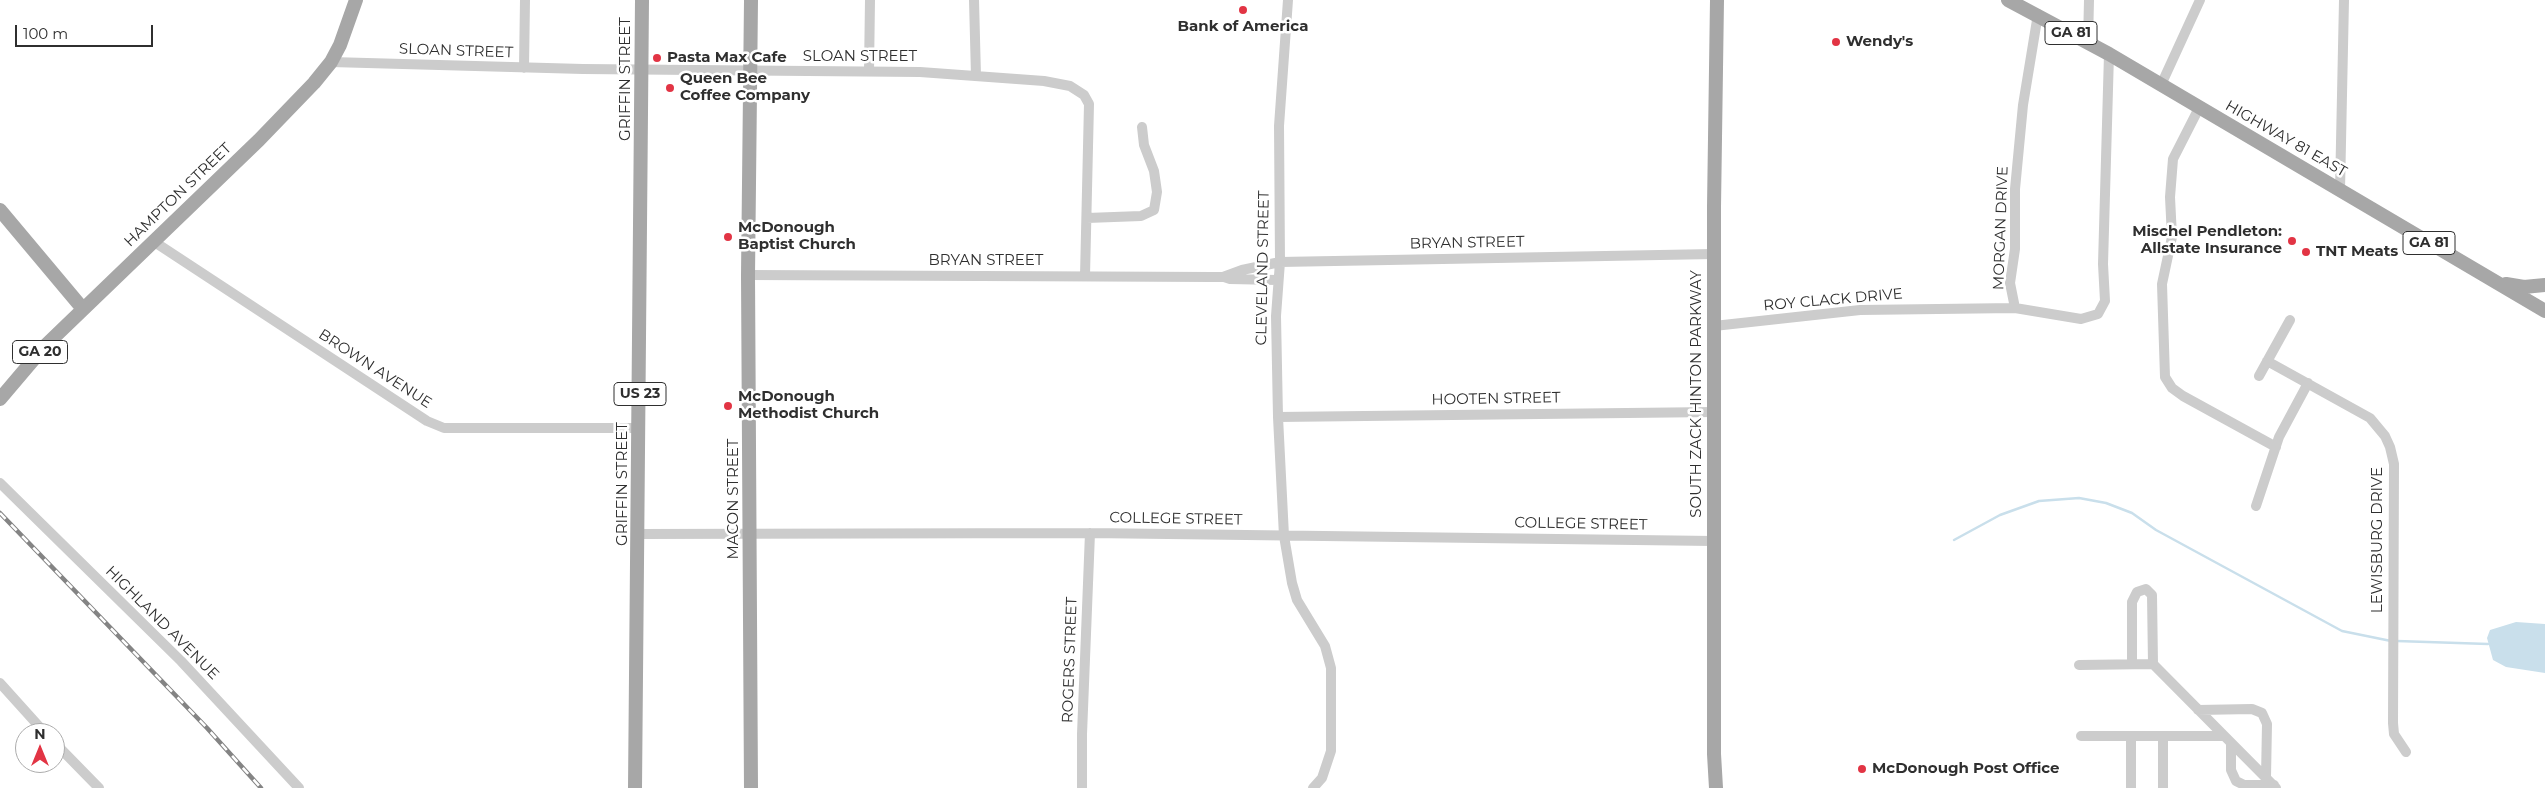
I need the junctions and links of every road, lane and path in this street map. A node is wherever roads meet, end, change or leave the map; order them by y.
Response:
1 (356, 0) edge
2 (526, 0) edge
3 (642, 0) edge
4 (751, 0) edge
5 (870, 0) edge
6 (974, 0) edge
7 (1288, 0) edge
8 (1718, 0) edge
9 (2008, 0) edge
10 (2088, 0) edge
11 (2200, 0) edge
12 (2344, 0) edge
13 (2038, 14) junction
14 (2088, 44) junction
15 (2109, 54) junction
16 (331, 62) junction
17 (524, 68) junction
18 (642, 70) junction
19 (869, 71) junction
20 (750, 72) junction
21 (976, 76) junction
22 (2161, 85) junction
23 (2199, 108) junction
24 (1142, 127) dead end
25 (2340, 190) junction
26 (0, 210) edge
27 (1087, 218) junction
28 (153, 241) junction
29 (1714, 254) junction
30 (1280, 262) junction
31 (748, 275) junction
32 (1086, 276) junction
33 (1223, 277) junction
34 (1277, 280) junction
35 (2495, 282) junction
36 (2545, 286) edge
37 (2015, 308) junction
38 (83, 309) junction
39 (2545, 311) edge
40 (2290, 320) dead end
41 (1714, 326) junction
42 (2267, 361) junction
43 (2259, 376) dead end
44 (2308, 383) junction
45 (0, 399) edge
46 (1714, 412) junction
47 (1278, 417) junction
48 (640, 428) junction
49 (2276, 447) junction
50 (0, 483) edge
51 (2256, 506) dead end
52 (1090, 533) junction
53 (639, 534) junction
54 (750, 534) junction
55 (1284, 536) junction
56 (1714, 541) junction
57 (2132, 664) junction
58 (2152, 664) junction
59 (2079, 665) dead end
60 (0, 683) edge
61 (2198, 710) junction
62 (36, 723) edge
63 (2081, 736) dead end
64 (2131, 736) junction
65 (2163, 736) junction
66 (2228, 739) junction
67 (2406, 752) dead end
68 (65, 753) edge
69 (2266, 777) junction
70 (2275, 787) edge
71 (100, 788) edge
72 (299, 788) edge
73 (635, 788) edge
74 (751, 788) edge
75 (1082, 788) edge
76 (1313, 788) edge
77 (1716, 788) edge
78 (2131, 788) edge
79 (2163, 788) edge

1 - 16 main road, HAMPTON STREET
2 - 17 street
3 - 18 main road, GRIFFIN STREET / US 23
4 - 20 main road, MACON STREET
5 - 19 street
6 - 21 street
7 - 30 street, CLEVELAND STREET
8 - 29 main road, SOUTH ZACK HINTON PARKWAY
9 - 13 main road, HIGHWAY 81 EAST / GA 81
10 - 14 street
11 - 22 street
12 - 25 street
13 - 14 main road, HIGHWAY 81 EAST / GA 81
13 - 37 street, MORGAN DRIVE
14 - 15 main road, HIGHWAY 81 EAST / GA 81
15 - 22 main road, HIGHWAY 81 EAST / GA 81
15 - 37 street, MORGAN DRIVE
16 - 17 street, SLOAN STREET
16 - 28 main road, HAMPTON STREET
17 - 18 street, SLOAN STREET
18 - 20 street, SLOAN STREET
18 - 48 main road, GRIFFIN STREET / US 23
19 - 20 street, SLOAN STREET
19 - 21 street, SLOAN STREET
20 - 31 main road, MACON STREET
21 - 27 street, SLOAN STREET
22 - 23 main road, HIGHWAY 81 EAST / GA 81
23 - 25 main road, HIGHWAY 81 EAST / GA 81
23 - 49 street
24 - 27 street
25 - 35 main road, HIGHWAY 81 EAST / GA 81
26 - 38 main road
27 - 32 street, SLOAN STREET
28 - 38 main road, HAMPTON STREET
28 - 48 street, BROWN AVENUE
29 - 30 street, BRYAN STREET
29 - 41 main road, SOUTH ZACK HINTON PARKWAY
30 - 33 street, BRYAN STREET
30 - 34 street, CLEVELAND STREET
31 - 32 street, BRYAN STREET
31 - 54 main road, MACON STREET
32 - 33 street, BRYAN STREET
33 - 34 street, BRYAN STREET
34 - 47 street, CLEVELAND STREET
35 - 36 main road
35 - 39 main road, HIGHWAY 81 EAST / GA 81
37 - 41 street, ROY CLACK DRIVE
38 - 45 main road, HAMPTON STREET / GA 20
40 - 42 street
41 - 46 main road, SOUTH ZACK HINTON PARKWAY
42 - 43 street
42 - 44 street, LEWISBURG DRIVE
44 - 49 street
44 - 67 street, LEWISBURG DRIVE
46 - 47 street, HOOTEN STREET
46 - 56 main road, SOUTH ZACK HINTON PARKWAY
47 - 55 street, CLEVELAND STREET
48 - 53 main road, GRIFFIN STREET / US 23
49 - 51 street
50 - 72 street, HIGHLAND AVENUE
52 - 54 street, COLLEGE STREET
52 - 55 street, COLLEGE STREET
52 - 75 street, ROGERS STREET
53 - 54 street, COLLEGE STREET
53 - 73 main road, GRIFFIN STREET / US 23
54 - 74 main road, MACON STREET
55 - 56 street, COLLEGE STREET
55 - 76 street, CLEVELAND STREET
56 - 77 main road, SOUTH ZACK HINTON PARKWAY
57 - 58 street
57 - 58 street
57 - 59 street
58 - 61 street
60 - 62 street
61 - 66 street
61 - 69 street
63 - 64 street
64 - 65 street
64 - 78 street
65 - 66 street
65 - 79 street
66 - 69 street
66 - 70 street
68 - 71 street
69 - 70 street

